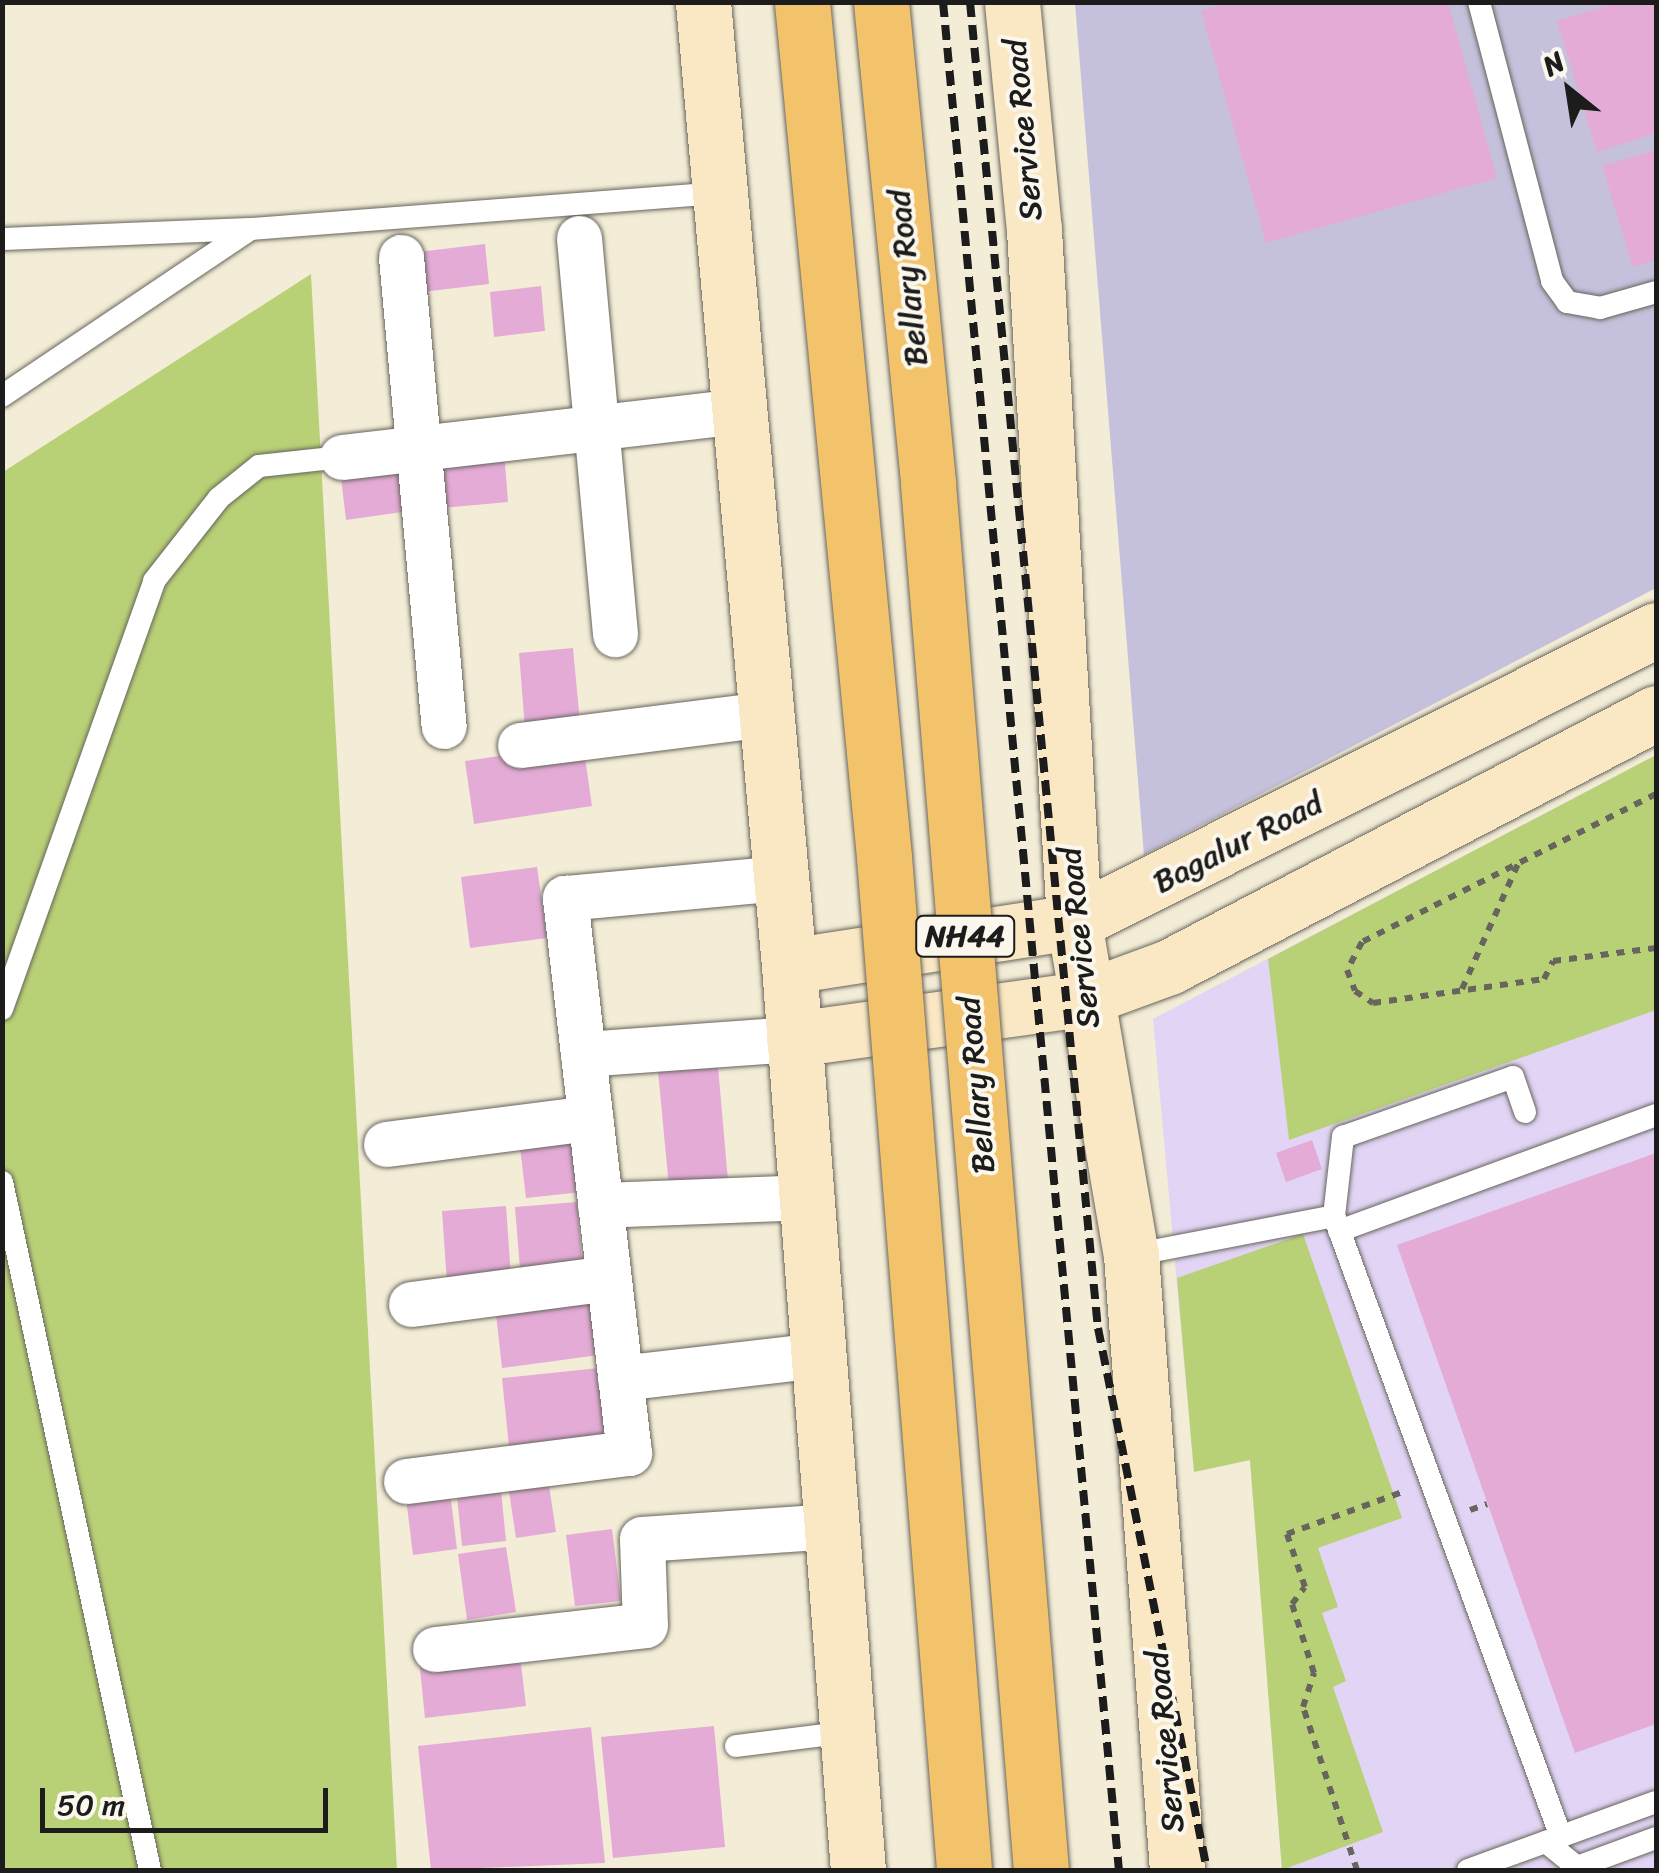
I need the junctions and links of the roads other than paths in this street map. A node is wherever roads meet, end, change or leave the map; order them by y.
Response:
1 (703, 2) edge
2 (802, 2) edge
3 (881, 2) edge
4 (1012, 2) edge
5 (1479, 2) edge
6 (720, 193) junction
7 (251, 229) junction
8 (580, 238) dead end
9 (2, 239) edge
10 (401, 257) dead end
11 (1656, 292) edge
12 (2, 396) edge
13 (740, 412) junction
14 (599, 427) junction
15 (420, 447) junction
16 (342, 457) joint
17 (1656, 630) edge
18 (615, 634) dead end
19 (1656, 713) edge
20 (766, 714) junction
21 (444, 726) dead end
22 (520, 745) dead end
23 (781, 878) junction
24 (1074, 922) junction
25 (789, 966) junction
26 (1082, 999) junction
27 (2, 1009) edge
28 (794, 1039) junction
29 (583, 1054) junction
30 (1525, 1112) dead end
31 (1656, 1115) edge
32 (590, 1118) junction
33 (386, 1144) dead end
34 (2, 1182) edge
35 (806, 1197) junction
36 (600, 1205) junction
37 (1336, 1224) junction
38 (1131, 1255) junction
39 (608, 1278) junction
40 (411, 1304) dead end
41 (819, 1355) junction
42 (620, 1378) junction
43 (406, 1481) dead end
44 (832, 1526) junction
45 (436, 1649) dead end
46 (848, 1732) junction
47 (736, 1746) dead end
48 (1656, 1802) edge
49 (1656, 1838) edge
50 (1554, 1839) junction
51 (964, 1869) edge
52 (150, 1870) edge
53 (858, 1870) edge
54 (1041, 1870) edge
55 (1176, 1870) edge
56 (1468, 1870) edge

1 - 6 main road
2 - 51 highway, NH44, bridge
3 - 54 highway, Bellary Road / NH44, bridge
4 - 24 main road, Service Road
5 - 11 lane
6 - 7 lane
6 - 13 main road
7 - 9 lane
7 - 12 lane
8 - 14 street
10 - 15 street
13 - 14 street
13 - 20 main road
14 - 15 street
14 - 18 street
15 - 16 street
15 - 21 street
16 - 27 lane
17 - 24 main road, Bagalur Road
19 - 26 main road
20 - 22 street
20 - 23 main road
23 - 25 main road
23 - 29 street
24 - 25 main road, Bagalur Road
24 - 26 main road, Service Road
25 - 28 main road
26 - 28 main road
26 - 38 main road, Service Road
28 - 29 street
28 - 35 main road
29 - 32 street
30 - 37 lane
31 - 37 lane
32 - 33 street
32 - 36 street
34 - 52 lane
35 - 36 street
35 - 41 main road
36 - 39 street
37 - 38 lane
37 - 50 lane
38 - 55 main road, Service Road
39 - 40 street
39 - 42 street
41 - 42 street
41 - 44 main road
42 - 43 street
44 - 45 street
44 - 46 main road
46 - 47 lane
46 - 53 main road
48 - 50 lane
49 - 50 lane
50 - 56 lane

